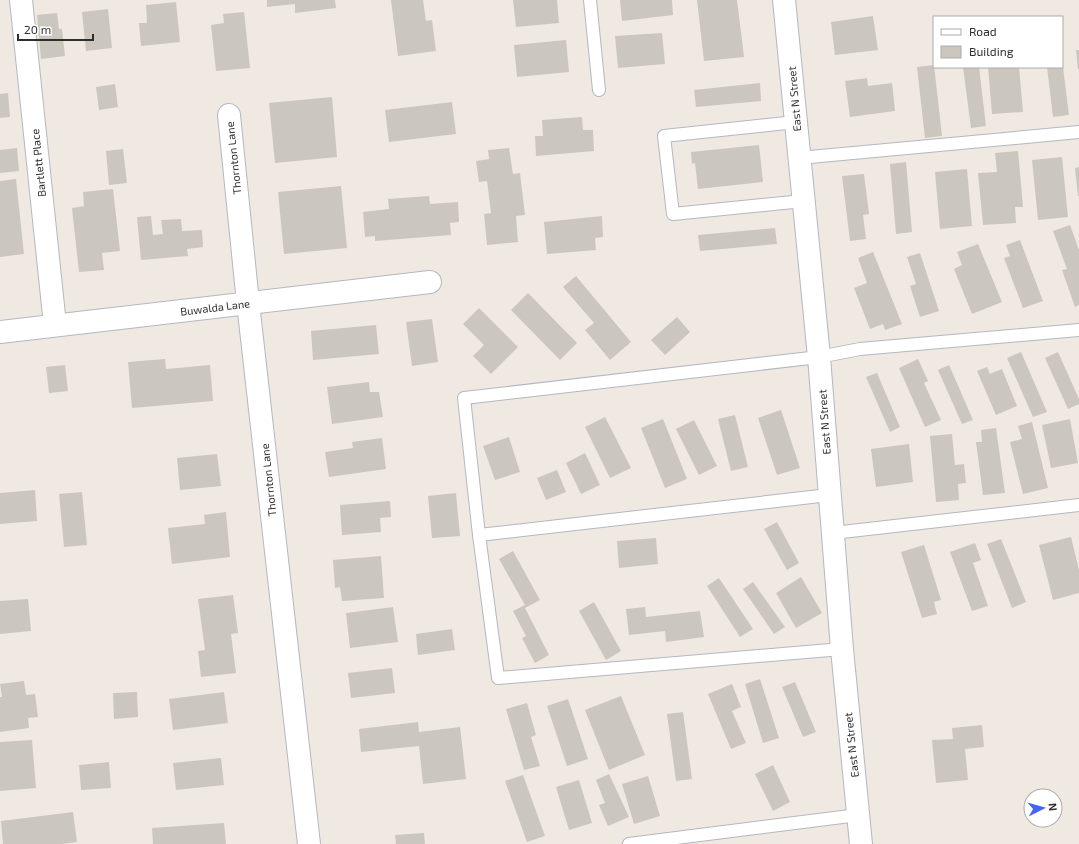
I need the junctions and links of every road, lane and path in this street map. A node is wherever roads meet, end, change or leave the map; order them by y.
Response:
1 (21, 0) edge
2 (590, 0) edge
3 (784, 0) edge
4 (599, 90) dead end
5 (229, 115) dead end
6 (796, 122) junction
7 (1079, 132) edge
8 (799, 158) junction
9 (804, 201) junction
10 (430, 282) dead end
11 (248, 303) junction
12 (55, 326) junction
13 (1079, 330) edge
14 (0, 332) edge
15 (819, 357) junction
16 (829, 494) junction
17 (1079, 505) edge
18 (832, 533) junction
19 (479, 535) junction
20 (842, 649) junction
21 (858, 815) junction
22 (309, 844) edge
23 (629, 844) edge
24 (861, 844) edge

1 - 12 street, Bartlett Place
2 - 4 lane
3 - 6 street, East N Street
5 - 11 street, Thornton Lane
6 - 8 street, East N Street
6 - 9 lane
7 - 8 lane
8 - 9 street, East N Street
9 - 15 street, East N Street
10 - 11 street, Buwalda Lane
11 - 12 street, Buwalda Lane
11 - 22 street, Thornton Lane
12 - 14 street, Buwalda Lane
13 - 15 lane
15 - 16 street, East N Street
15 - 19 lane
16 - 18 street, East N Street
16 - 19 lane
17 - 18 lane
18 - 20 street, East N Street
19 - 20 lane
20 - 21 street, East N Street
21 - 23 lane
21 - 24 street, East N Street

